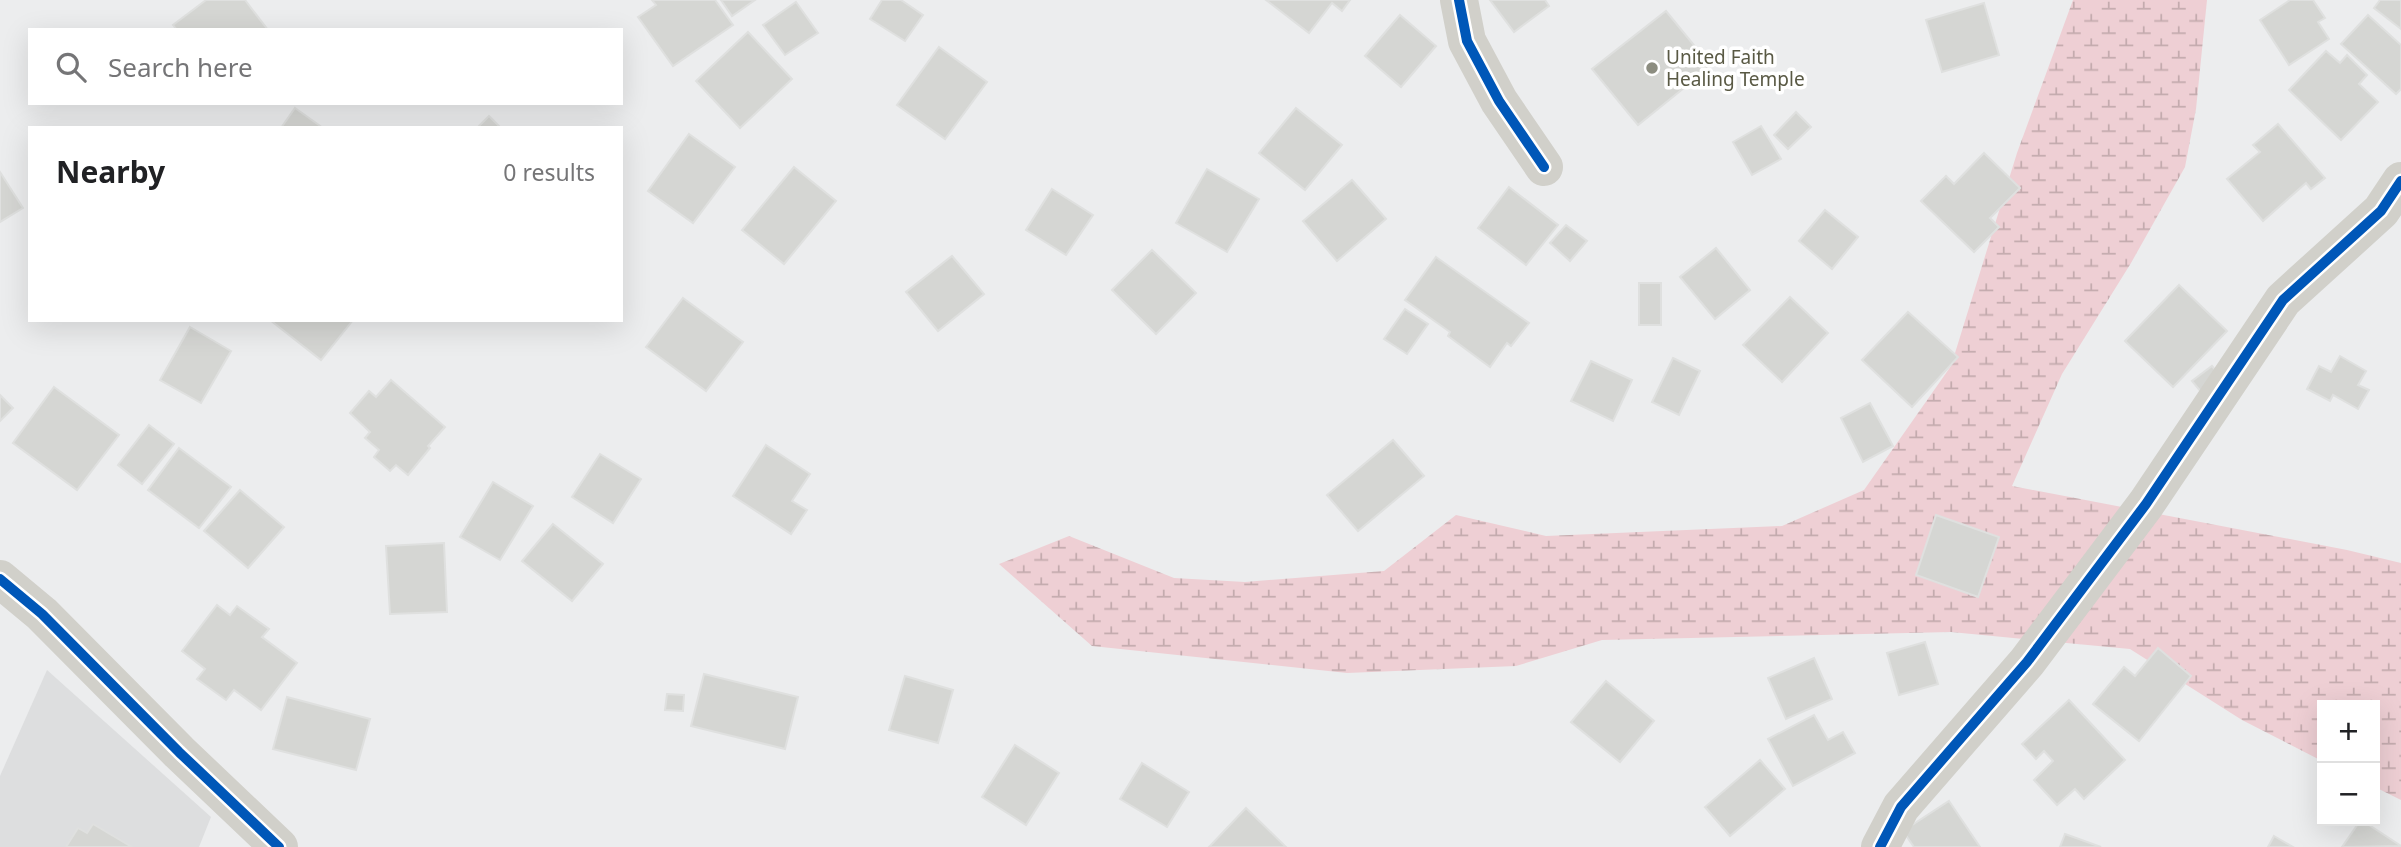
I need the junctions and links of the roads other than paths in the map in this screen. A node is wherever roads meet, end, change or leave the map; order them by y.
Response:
1 (1459, 0) edge
2 (1544, 167) dead end
3 (2401, 181) edge
4 (0, 579) edge
5 (279, 847) edge
6 (1880, 847) edge

1 - 2 street
3 - 6 street
4 - 5 street

